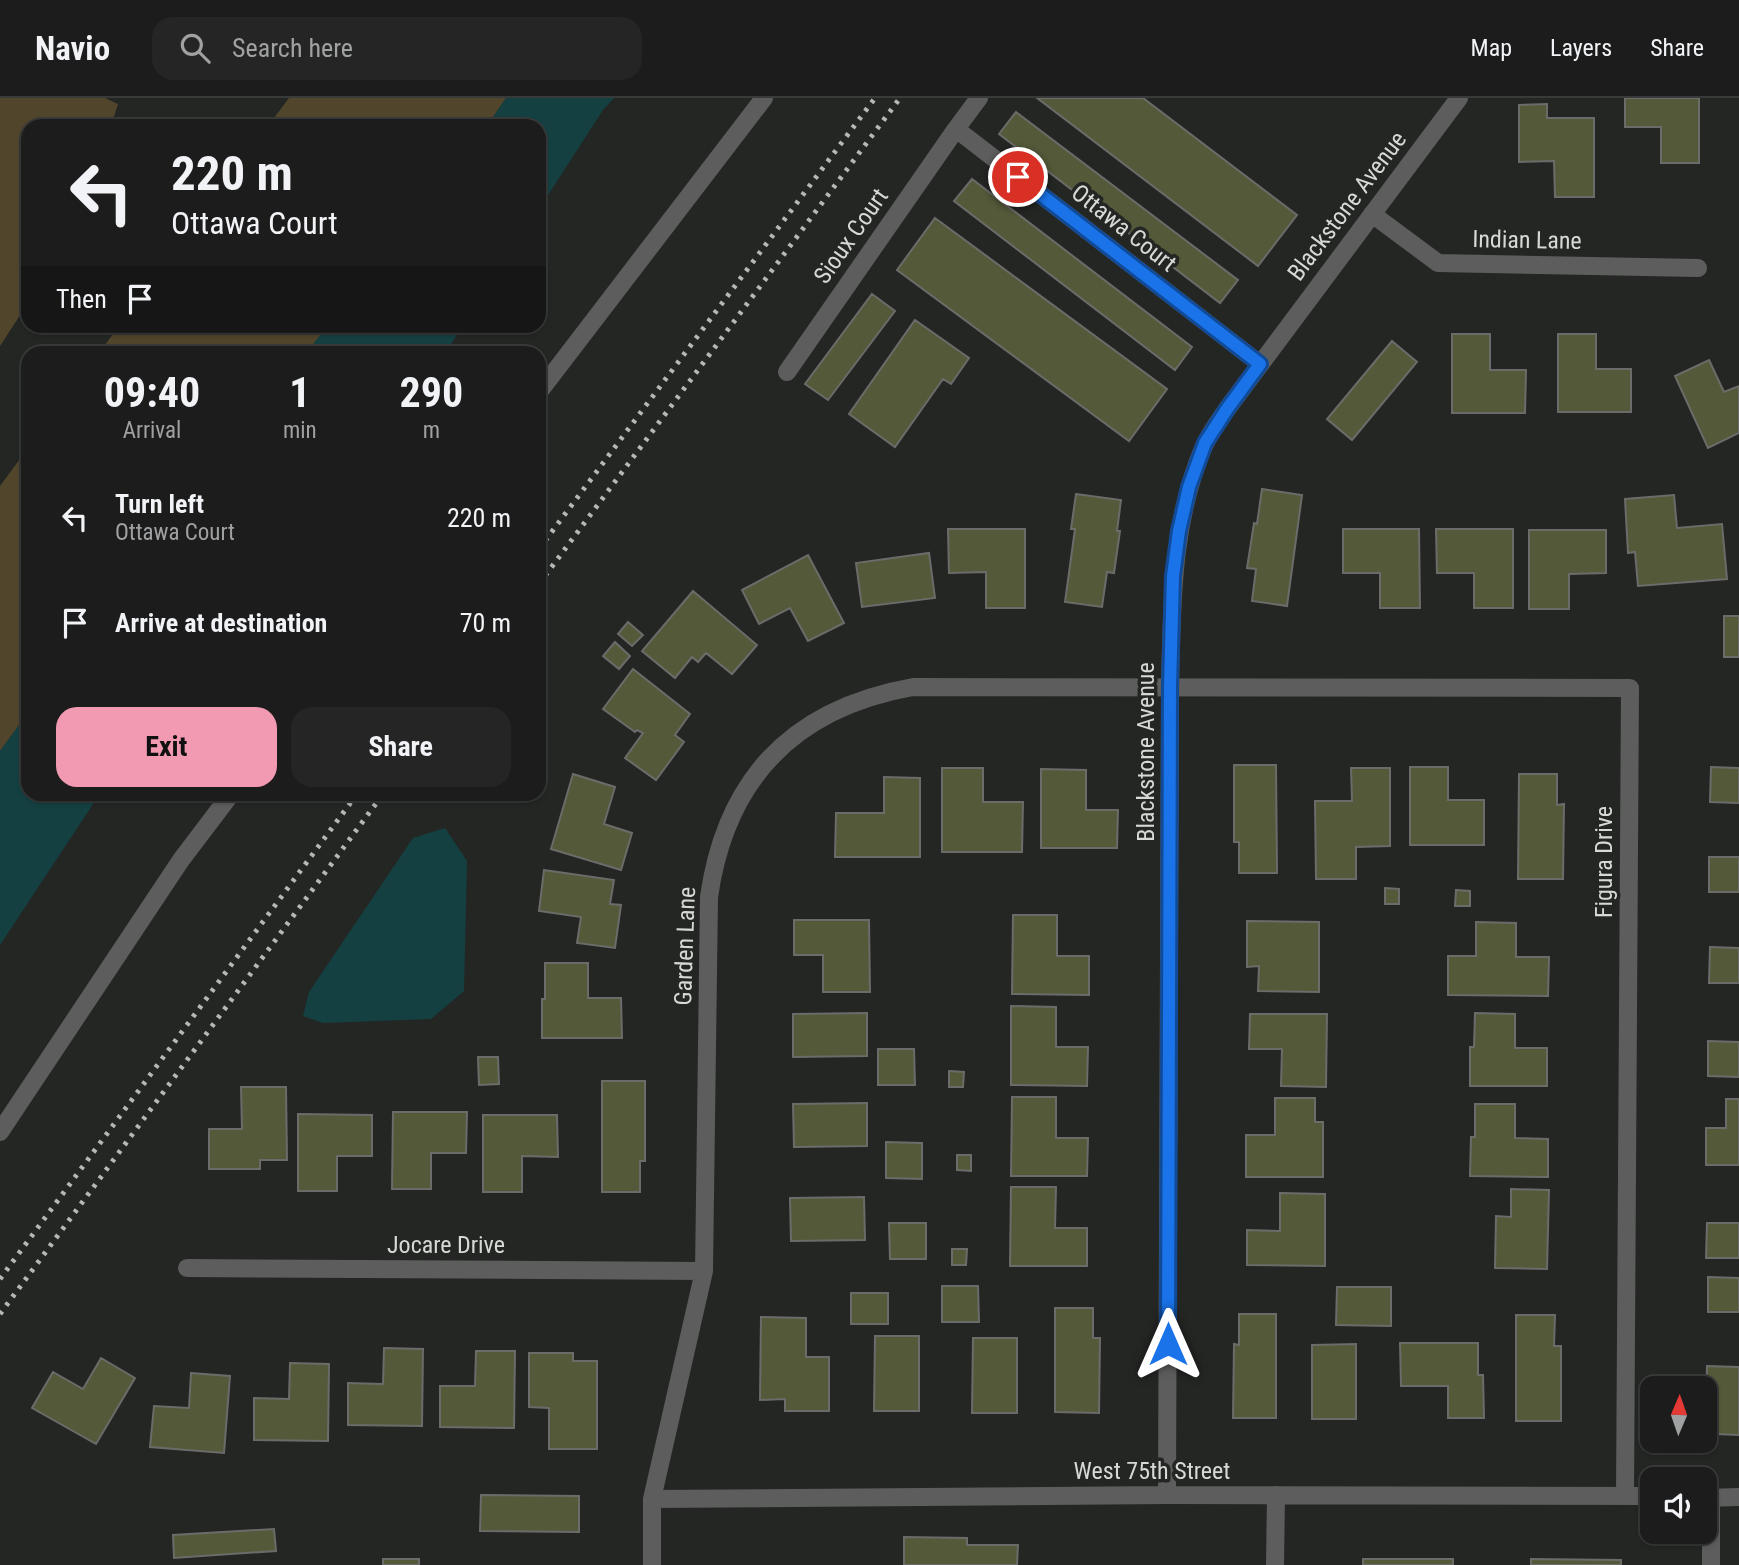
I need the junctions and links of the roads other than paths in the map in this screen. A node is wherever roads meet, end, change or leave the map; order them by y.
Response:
1 (764, 98) edge
2 (979, 98) edge
3 (1459, 98) edge
4 (956, 129) junction
5 (1372, 214) junction
6 (1698, 268) dead end
7 (1260, 364) junction
8 (787, 372) dead end
9 (546, 383) edge
10 (1170, 687) junction
11 (226, 801) edge
12 (0, 1132) edge
13 (187, 1268) dead end
14 (704, 1271) junction
15 (1167, 1495) junction
16 (1276, 1495) junction
17 (1625, 1496) junction
18 (1640, 1496) edge
19 (1739, 1497) edge
20 (1717, 1498) edge
21 (652, 1499) junction
22 (1710, 1544) edge
23 (652, 1565) edge
24 (1275, 1565) edge
25 (1711, 1565) edge

1 - 9 street
2 - 4 street
3 - 5 street, Blackstone Avenue
4 - 7 street, Ottawa Court
4 - 8 street, Sioux Court
5 - 6 street, Indian Lane
5 - 7 street, Blackstone Avenue
7 - 10 street, Blackstone Avenue
10 - 14 street, Garden Lane
10 - 15 street, Blackstone Avenue
10 - 17 street, Figura Drive
11 - 12 street
13 - 14 street, Jocare Drive
14 - 21 street, Garden Lane
15 - 16 street, West 75th Street
15 - 21 street, West 75th Street
16 - 17 street, West 75th Street
16 - 24 street
17 - 18 street, West 75th Street
19 - 20 street
21 - 23 street, Garden Lane
22 - 25 street

